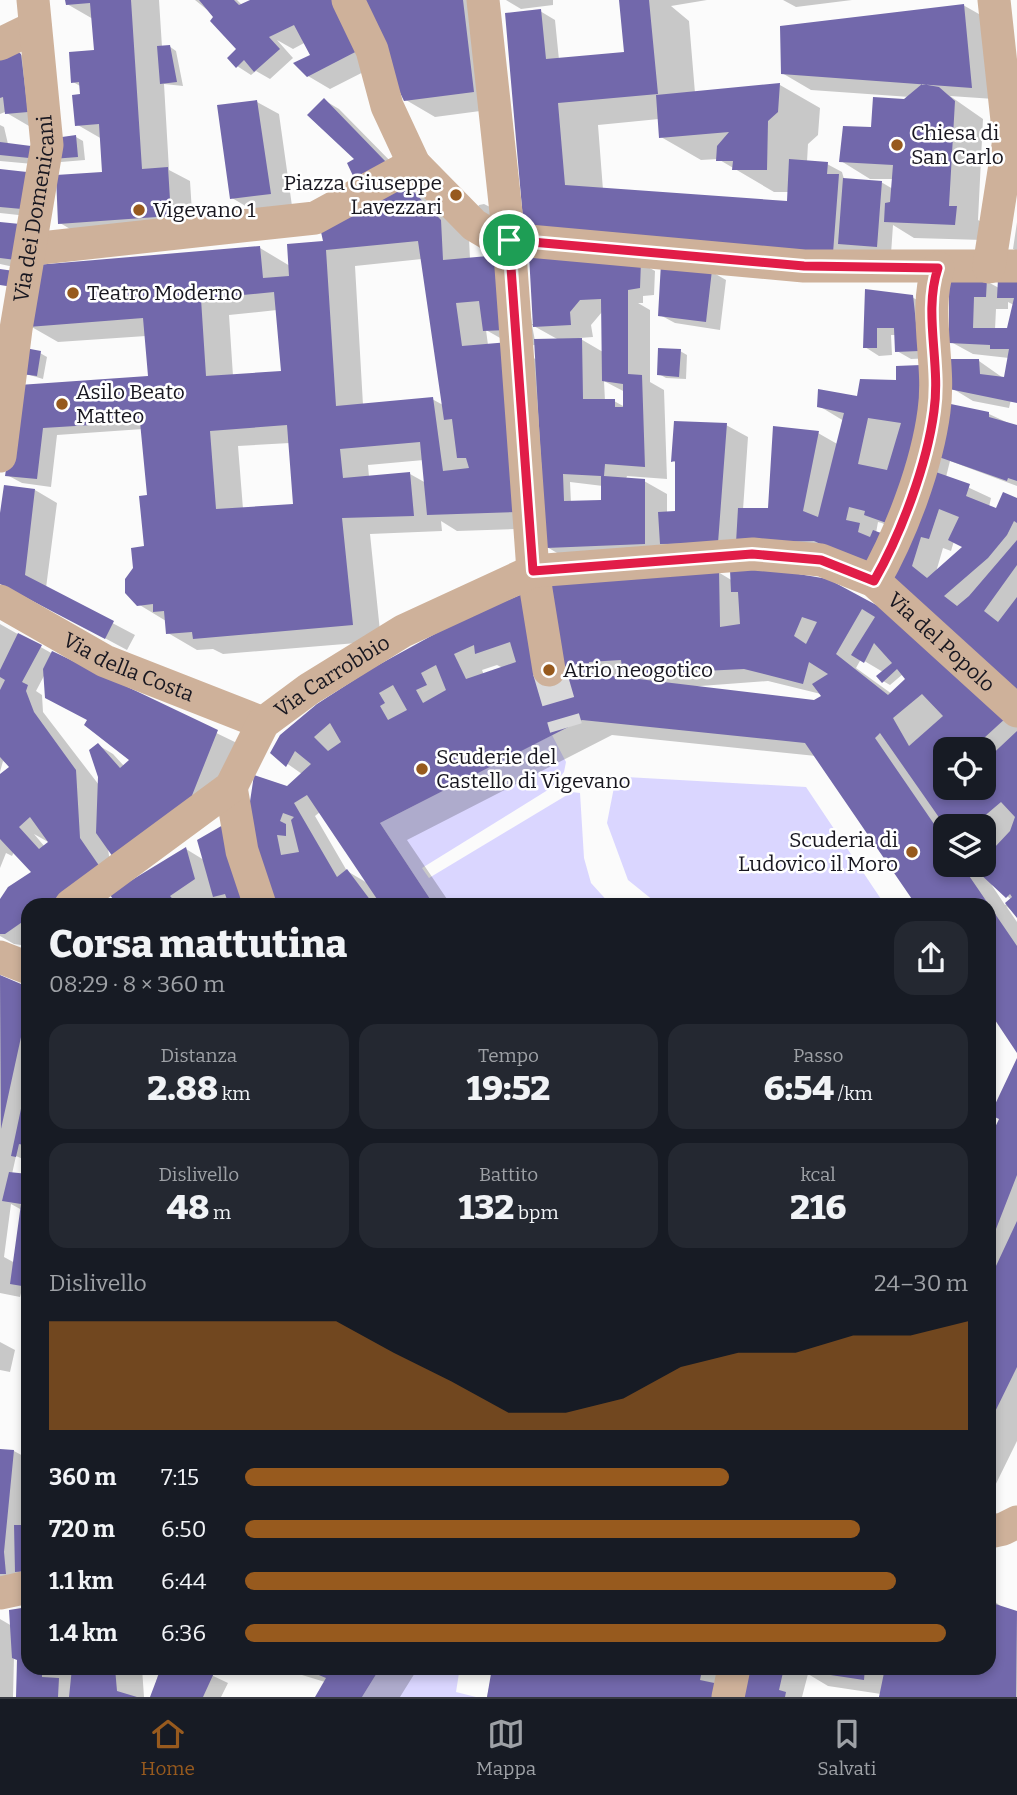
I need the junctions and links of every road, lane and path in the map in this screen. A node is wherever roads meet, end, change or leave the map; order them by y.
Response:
1 (348, 0) edge
2 (483, 0) edge
3 (994, 0) edge
4 (34, 14) edge
5 (0, 44) edge
6 (406, 167) junction
7 (509, 240) junction
8 (32, 250) junction
9 (1003, 266) edge
10 (938, 268) junction
11 (0, 456) edge
12 (533, 571) junction
13 (874, 581) junction
14 (0, 601) edge
15 (549, 670) tunnel mouth
16 (1017, 712) edge
17 (264, 723) junction
18 (231, 788) junction
19 (81, 898) edge
20 (258, 898) edge
21 (1017, 1522) edge
22 (996, 1531) edge
23 (21, 1588) edge
24 (0, 1593) edge
25 (733, 1675) edge
26 (728, 1697) edge

1 - 6 street
2 - 7 street
3 - 9 street
4 - 5 street
4 - 8 street, Via dei Domenicani
6 - 7 street
6 - 8 street
7 - 10 street
7 - 12 street
8 - 11 street, Via dei Domenicani
9 - 10 street
10 - 13 street
12 - 13 street, Via del Popolo
12 - 15 street
12 - 17 street, Via Carrobbio
13 - 16 street, Via del Popolo
14 - 17 street, Via della Costa
17 - 18 street, Via Carrobbio
18 - 19 street, Via Carrobbio
18 - 20 street
21 - 22 street
23 - 24 street
25 - 26 street

